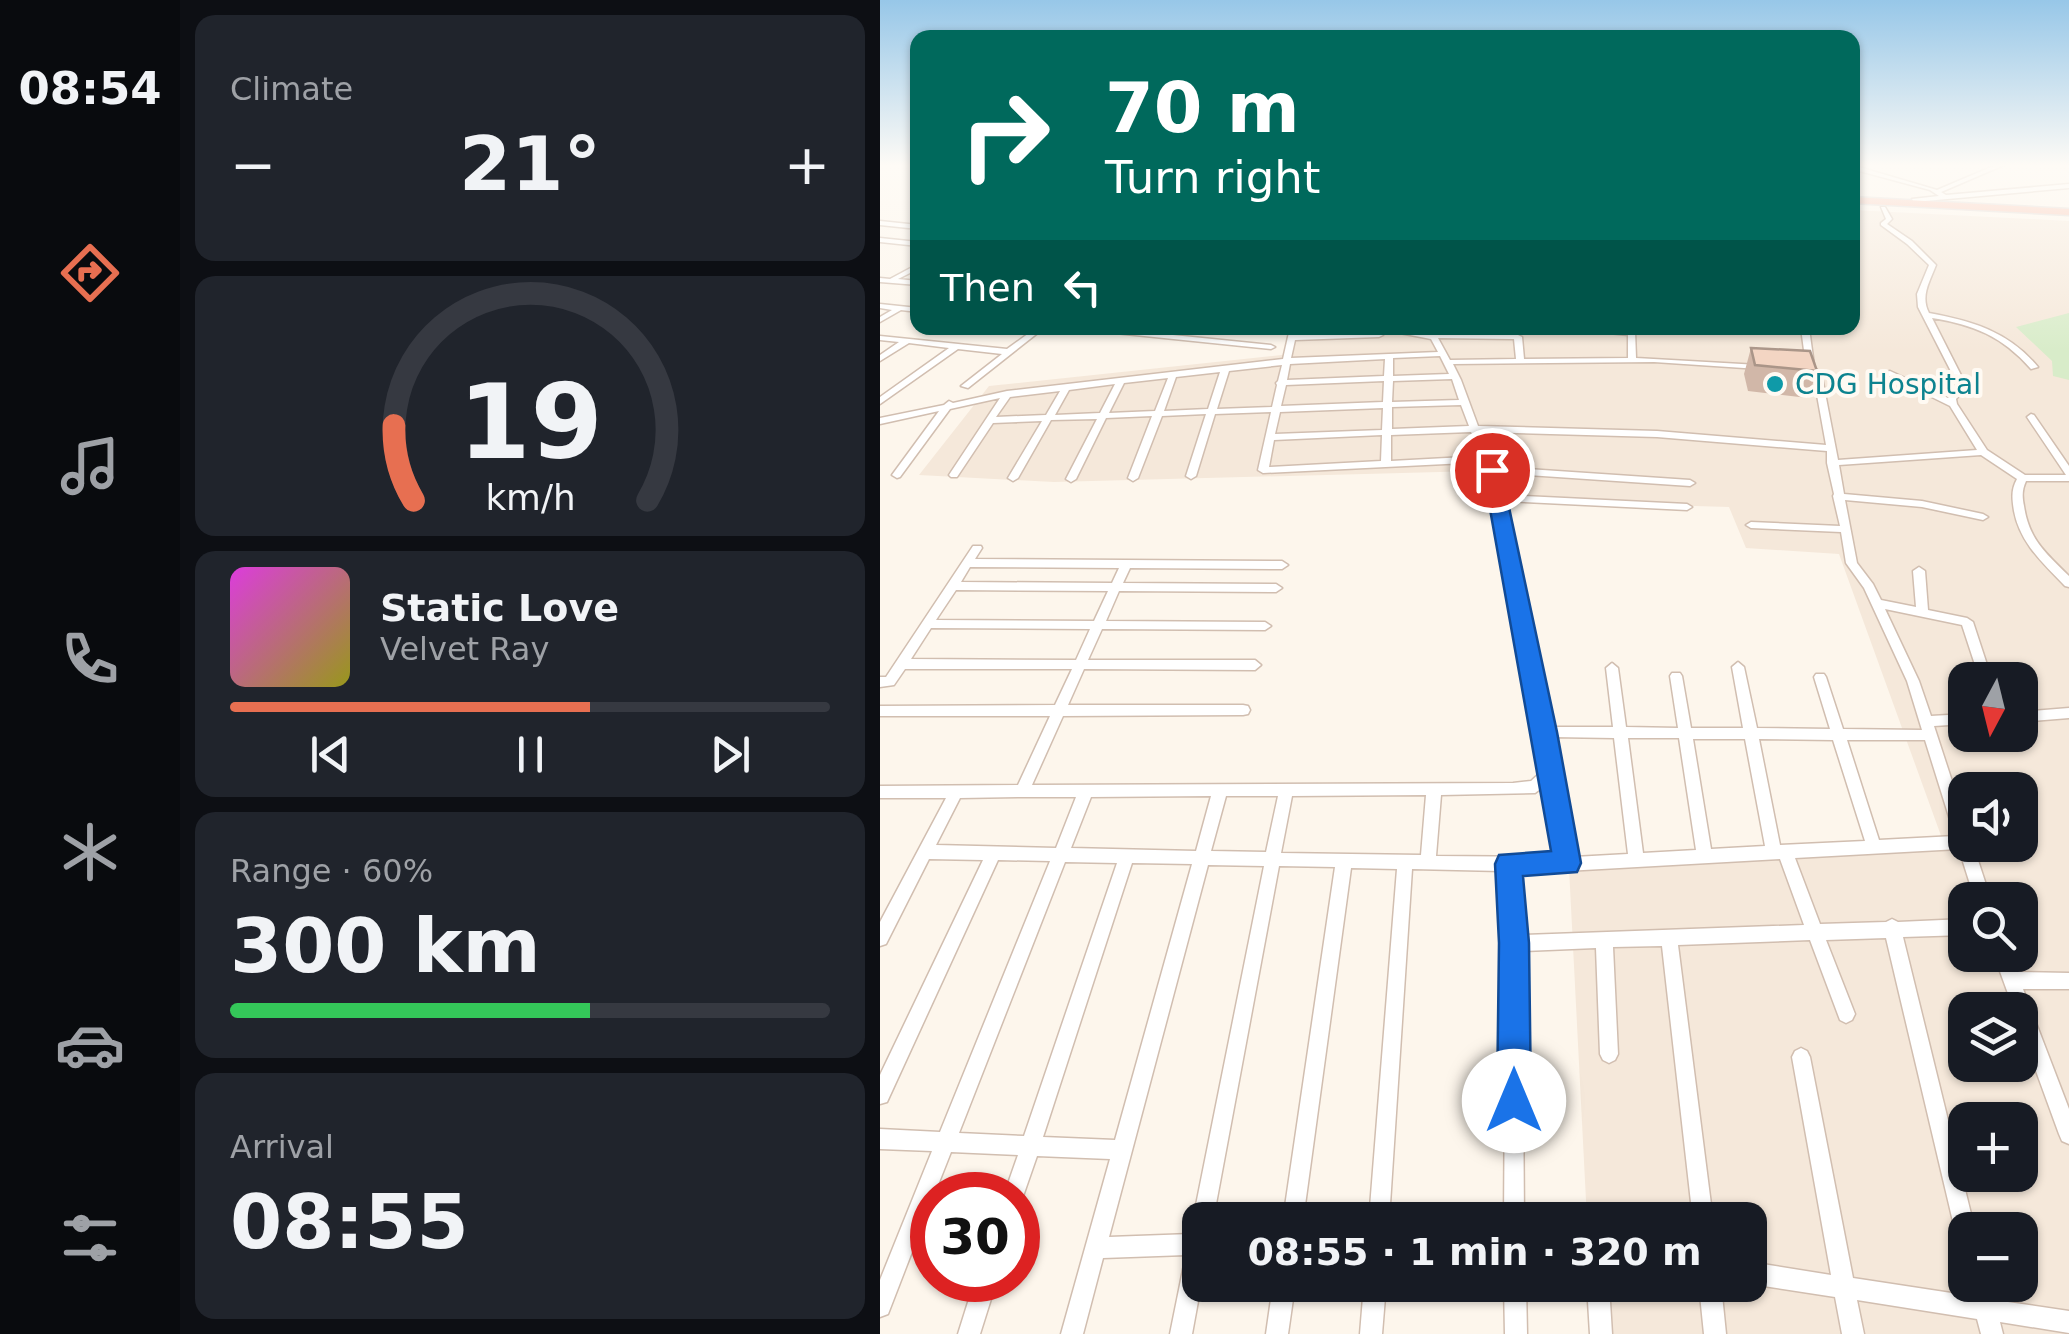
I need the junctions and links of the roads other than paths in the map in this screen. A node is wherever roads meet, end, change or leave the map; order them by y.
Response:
1 (1888, 227) edge
2 (880, 240) edge
3 (898, 242) junction
4 (910, 243) edge
5 (880, 252) edge
6 (910, 270) edge
7 (880, 280) edge
8 (891, 280) junction
9 (910, 282) edge
10 (880, 306) edge
11 (900, 308) junction
12 (910, 309) edge
13 (1925, 315) junction
14 (880, 320) edge
15 (1031, 335) edge
16 (1154, 335) edge
17 (1291, 335) edge
18 (1429, 335) joint
19 (1632, 335) edge
20 (1806, 335) edge
21 (880, 338) edge
22 (907, 341) junction
23 (957, 346) junction
24 (1271, 347) dead end
25 (1008, 352) junction
26 (1389, 356) junction
27 (1444, 358) junction
28 (880, 359) edge
29 (1520, 360) junction
30 (1632, 360) junction
31 (1284, 363) junction
32 (2034, 366) dead end
33 (1768, 368) edge
34 (1782, 368) edge
35 (1810, 368) junction
36 (1225, 370) junction
37 (1886, 372) dead end
38 (1174, 376) junction
39 (1455, 376) junction
40 (1388, 379) junction
41 (1120, 382) junction
42 (1280, 384) junction
43 (965, 386) dead end
44 (1066, 388) junction
45 (1006, 394) junction
46 (880, 401) edge
47 (1464, 402) junction
48 (948, 404) junction
49 (1953, 404) junction
50 (1390, 405) junction
51 (1275, 409) junction
52 (1212, 411) junction
53 (1158, 413) junction
54 (1105, 414) junction
55 (1049, 416) junction
56 (2031, 417) dead end
57 (884, 420) edge
58 (990, 420) junction
59 (1474, 429) junction
60 (880, 430) edge
61 (1386, 434) junction
62 (1269, 437) junction
63 (1829, 448) junction
64 (1983, 452) junction
65 (1832, 463) junction
66 (1386, 464) junction
67 (1491, 465) junction
68 (897, 475) dead end
69 (954, 475) dead end
70 (1191, 476) dead end
71 (2069, 476) edge
72 (1013, 478) dead end
73 (1132, 478) dead end
74 (2023, 478) junction
75 (1071, 479) dead end
76 (1690, 483) dead end
77 (1838, 496) junction
78 (1497, 498) junction
79 (1687, 508) dead end
80 (1984, 517) dead end
81 (1751, 526) dead end
82 (1843, 529) junction
83 (977, 548) dead end
84 (967, 563) junction
85 (1126, 564) junction
86 (1282, 565) dead end
87 (1919, 571) dead end
88 (2069, 582) edge
89 (952, 586) junction
90 (1113, 588) junction
91 (1276, 588) dead end
92 (1876, 603) junction
93 (1922, 610) junction
94 (928, 624) junction
95 (1096, 626) junction
96 (1266, 626) dead end
97 (1981, 662) edge
98 (902, 664) junction
99 (1255, 665) dead end
100 (1080, 666) junction
101 (1738, 667) dead end
102 (1612, 668) dead end
103 (1676, 676) dead end
104 (1820, 677) dead end
105 (880, 682) edge
106 (1059, 710) junction
107 (1243, 710) dead end
108 (880, 711) edge
109 (2069, 713) edge
110 (2038, 716) edge
111 (1948, 723) edge
112 (1929, 728) junction
113 (1545, 732) junction
114 (1684, 732) junction
115 (1752, 732) junction
116 (1621, 733) junction
117 (1840, 736) junction
118 (1552, 770) junction
119 (1948, 789) edge
120 (1286, 790) junction
121 (1434, 790) junction
122 (1220, 791) junction
123 (956, 792) junction
124 (1022, 792) junction
125 (1086, 792) junction
126 (882, 796) edge
127 (1948, 845) edge
128 (1874, 847) junction
129 (925, 852) junction
130 (1779, 852) junction
131 (994, 853) junction
132 (1062, 855) junction
133 (1127, 856) junction
134 (1705, 856) junction
135 (1200, 858) junction
136 (1273, 859) junction
137 (1344, 860) junction
138 (1636, 860) junction
139 (1405, 862) junction
140 (1428, 862) junction
141 (1567, 863) junction
142 (1508, 864) junction
143 (1892, 927) junction
144 (1948, 927) edge
145 (1814, 930) junction
146 (1669, 936) junction
147 (880, 938) edge
148 (1604, 939) junction
149 (1514, 943) junction
150 (2009, 972) edge
151 (2012, 980) junction
152 (2069, 981) edge
153 (1846, 1014) dead end
154 (1609, 1054) dead end
155 (1801, 1057) dead end
156 (880, 1095) edge
157 (2069, 1134) edge
158 (880, 1139) edge
159 (945, 1142) junction
160 (1030, 1146) junction
161 (1122, 1150) junction
162 (1022, 1172) edge
163 (1207, 1202) edge
164 (1296, 1202) edge
165 (1381, 1202) edge
166 (1514, 1202) edge
167 (1700, 1202) edge
168 (1962, 1212) edge
169 (1182, 1243) edge
170 (1096, 1248) junction
171 (1767, 1275) edge
172 (1844, 1286) junction
173 (979, 1302) edge
174 (1188, 1302) edge
175 (1282, 1302) edge
176 (1374, 1302) edge
177 (1515, 1302) edge
178 (1599, 1302) edge
179 (1712, 1302) edge
180 (1983, 1302) edge
181 (880, 1306) edge
182 (1985, 1309) junction
183 (2069, 1322) edge
184 (969, 1334) edge
185 (1072, 1334) edge
186 (1182, 1334) edge
187 (1277, 1334) edge
188 (1371, 1334) edge
189 (1516, 1334) edge
190 (1600, 1334) edge
191 (1715, 1334) edge
192 (1853, 1334) edge
193 (1992, 1334) edge

1 - 13 street
2 - 3 street
3 - 4 street
3 - 5 street
6 - 8 street
7 - 8 street
8 - 9 street
10 - 11 street
11 - 12 street
11 - 14 street
13 - 32 street
13 - 49 street
15 - 25 street
16 - 24 street
17 - 31 street
18 - 27 street
18 - 29 street
19 - 30 street
20 - 35 street
21 - 22 street
22 - 23 street
22 - 28 street
23 - 25 street
23 - 46 street
25 - 43 street
26 - 27 street
26 - 31 street
26 - 40 street
27 - 29 street
27 - 39 street
29 - 30 street
30 - 33 street
31 - 36 street
31 - 42 street
34 - 35 street
35 - 63 street
36 - 38 street
36 - 52 street
37 - 49 street
38 - 41 street
38 - 53 street
39 - 40 street
39 - 47 street
40 - 42 street
40 - 50 street
41 - 44 street
41 - 54 street
42 - 51 street
44 - 45 street
44 - 55 street
45 - 48 street
45 - 58 street
47 - 50 street
47 - 59 street
48 - 57 street
48 - 68 street
49 - 64 street
50 - 51 street
50 - 61 street
51 - 52 street
51 - 62 street
52 - 53 street
52 - 70 street
53 - 54 street
53 - 73 street
54 - 55 street
54 - 75 street
55 - 58 street
55 - 72 street
56 - 71 street
57 - 60 street
58 - 69 street
59 - 61 street
59 - 63 street
59 - 67 street
61 - 62 street
61 - 66 street
62 - 66 street
63 - 65 street
64 - 65 street
64 - 74 street
65 - 77 street
66 - 67 street
67 - 76 street
67 - 78 street
71 - 74 street
74 - 88 street
77 - 80 street
77 - 82 street
78 - 79 street
78 - 113 street
81 - 82 street
82 - 92 street
83 - 84 street
84 - 85 street
84 - 89 street
85 - 86 street
85 - 90 street
87 - 93 street
89 - 90 street
89 - 94 street
90 - 91 street
90 - 95 street
92 - 93 street
92 - 112 street
93 - 97 street
94 - 95 street
94 - 98 street
95 - 96 street
95 - 100 street
98 - 100 street
98 - 105 street
99 - 100 street
100 - 106 street
101 - 115 street
102 - 116 street
103 - 114 street
104 - 117 street
106 - 107 street
106 - 108 street
106 - 124 street
109 - 110 street
111 - 112 street
112 - 117 street
112 - 119 street
113 - 116 street
113 - 118 street
114 - 115 street
114 - 116 street
114 - 134 street
115 - 117 street
115 - 130 street
116 - 138 street
117 - 128 street
118 - 121 street
118 - 141 street
120 - 121 street
120 - 122 street
120 - 136 street
121 - 140 street
122 - 125 street
122 - 135 street
123 - 124 street
123 - 126 street
123 - 129 street
124 - 125 street
125 - 132 street
127 - 128 street
128 - 130 street
129 - 131 street
129 - 147 street
130 - 134 street
130 - 145 street
131 - 132 street
131 - 156 street
132 - 133 street
132 - 159 street
133 - 135 street
133 - 160 street
134 - 138 street
135 - 136 street
135 - 161 street
136 - 137 street
136 - 163 street
137 - 139 street
137 - 164 street
138 - 141 street
139 - 140 street
139 - 165 street
140 - 142 street
141 - 142 street
142 - 149 street
143 - 144 street
143 - 145 street
143 - 168 street
145 - 146 street
145 - 153 street
146 - 148 street
146 - 167 street
148 - 149 street
148 - 154 street
149 - 166 street
150 - 151 street
151 - 152 street
151 - 157 street
155 - 172 street
158 - 159 street
159 - 160 street
159 - 181 street
160 - 161 street
160 - 162 street
161 - 170 street
169 - 170 street
170 - 185 street
171 - 172 street
172 - 182 street
172 - 192 street
173 - 184 street
174 - 186 street
175 - 187 street
176 - 188 street
177 - 189 street
178 - 190 street
179 - 191 street
180 - 182 street
182 - 183 street
182 - 193 street

